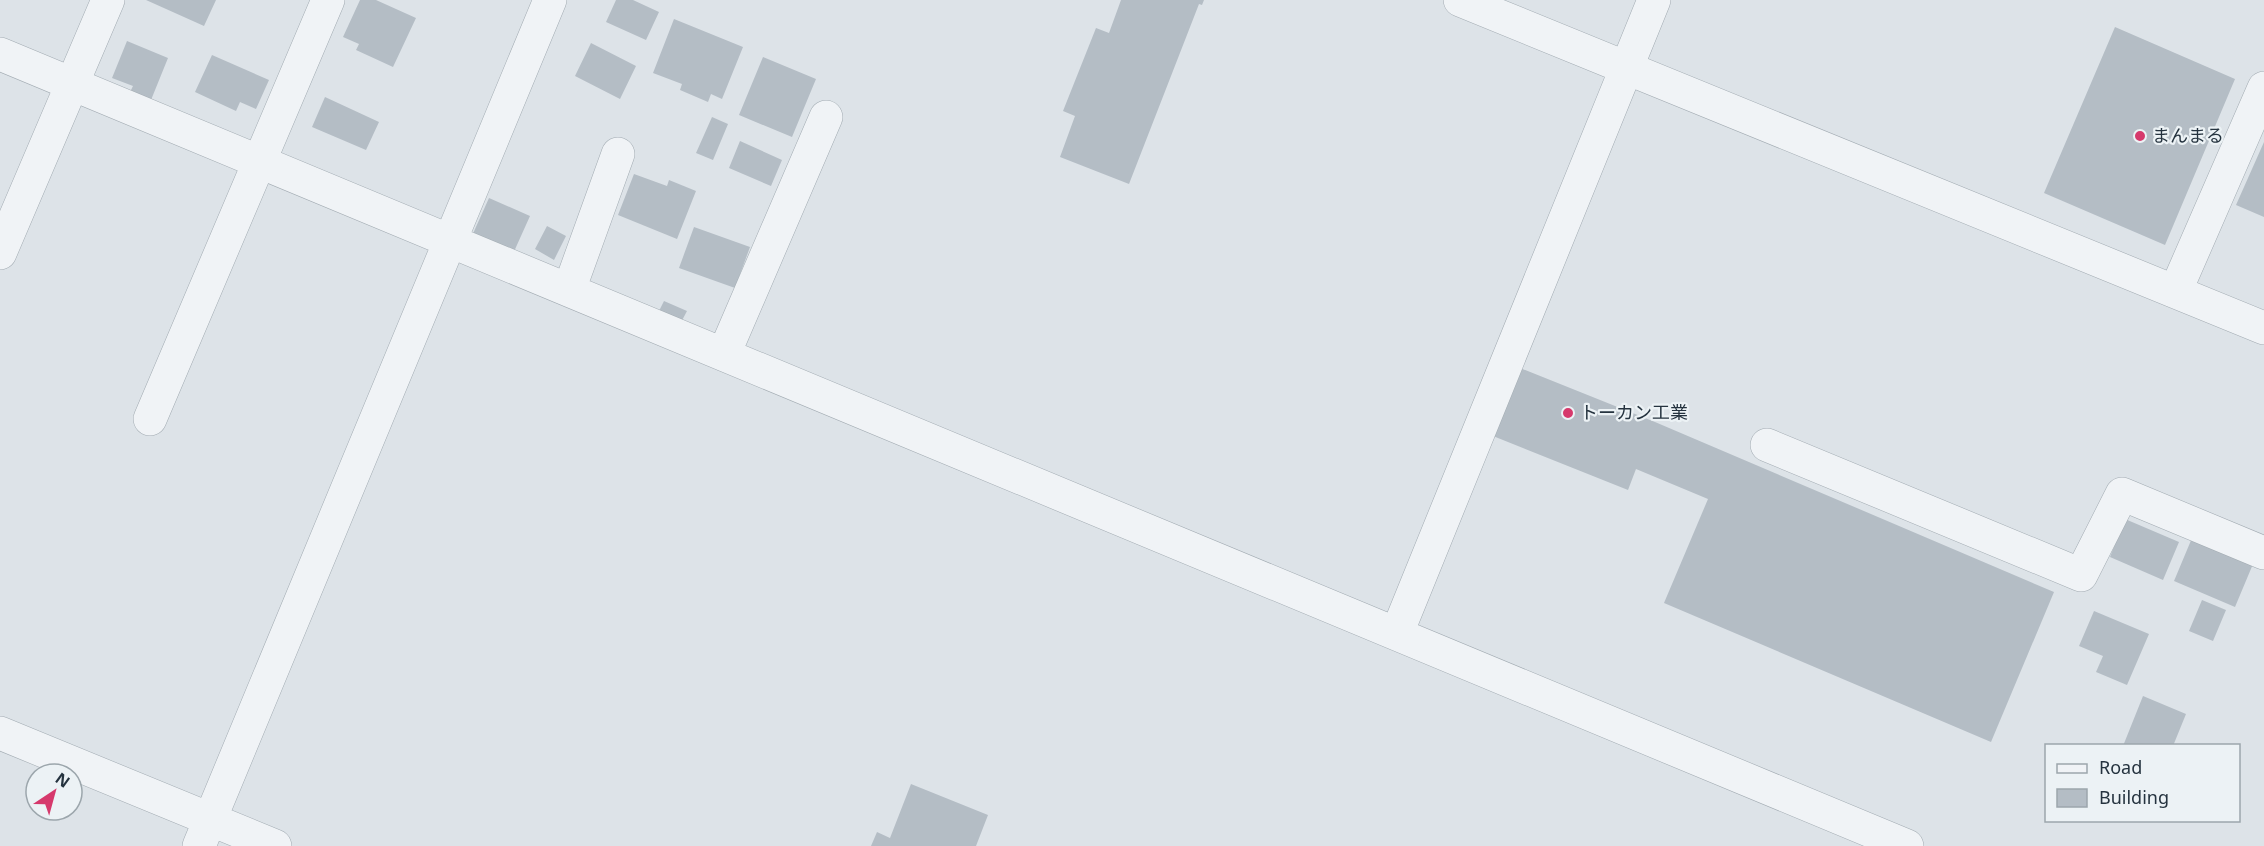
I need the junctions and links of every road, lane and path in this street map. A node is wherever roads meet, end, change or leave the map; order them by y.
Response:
1 (108, 0) edge
2 (328, 0) edge
3 (550, 0) edge
4 (1460, 0) edge
5 (1654, 0) edge
6 (0, 54) edge
7 (1627, 68) junction
8 (71, 83) junction
9 (2264, 88) edge
10 (826, 117) dead end
11 (618, 154) dead end
12 (260, 161) junction
13 (450, 241) junction
14 (0, 253) edge
15 (569, 290) junction
16 (2176, 290) junction
17 (2264, 328) edge
18 (724, 354) junction
19 (150, 419) dead end
20 (1767, 445) dead end
21 (2264, 553) edge
22 (1397, 633) junction
23 (0, 733) edge
24 (205, 833) edge
25 (275, 846) edge
26 (1907, 846) edge

1 - 8 street
2 - 12 street
3 - 13 street
4 - 7 street
5 - 7 street
6 - 8 street
7 - 16 street
7 - 22 street
8 - 12 street
8 - 14 street
9 - 16 street
10 - 18 street
11 - 15 street
12 - 13 street
12 - 19 street
13 - 15 street
13 - 24 street
15 - 18 street
16 - 17 street
18 - 22 street
20 - 21 street
22 - 26 street
23 - 24 street
24 - 25 street

